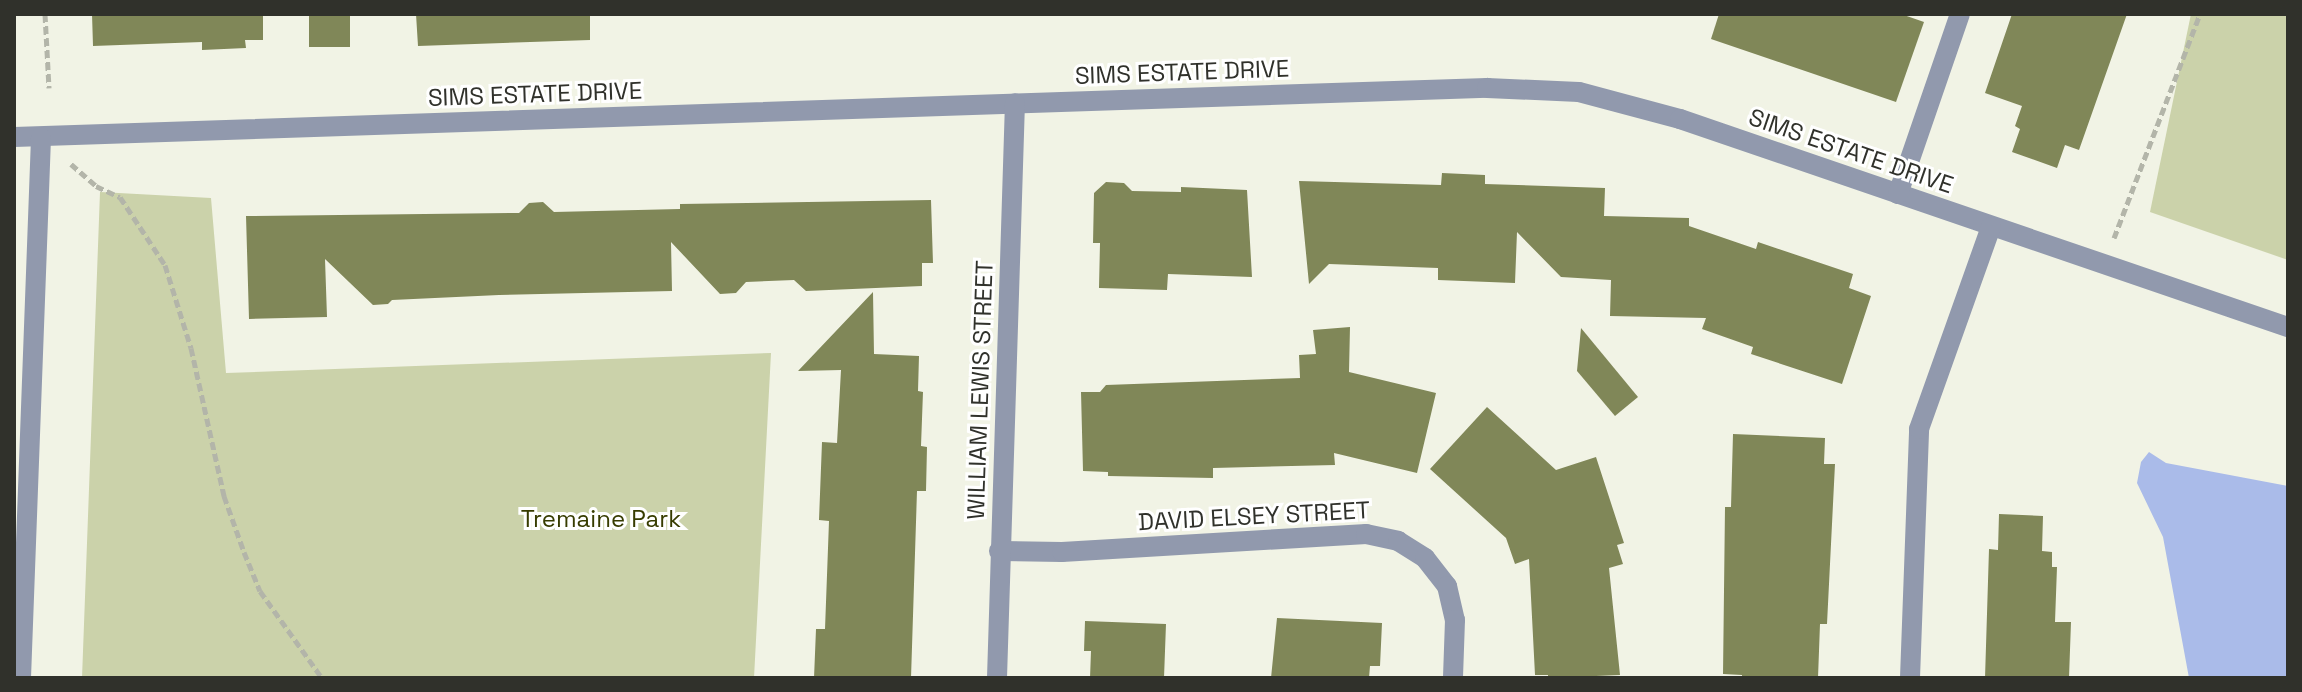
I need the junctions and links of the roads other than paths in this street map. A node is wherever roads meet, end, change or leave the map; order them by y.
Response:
1 (1960, 14) edge
2 (1015, 103) junction
3 (14, 137) edge
4 (41, 137) junction
5 (1898, 194) junction
6 (1991, 227) junction
7 (2288, 327) edge
8 (999, 551) junction
9 (19, 587) edge
10 (21, 678) edge
11 (997, 678) edge
12 (1453, 678) edge
13 (1910, 678) edge

1 - 5 street
2 - 4 street, SIMS ESTATE DRIVE
2 - 5 street, SIMS ESTATE DRIVE
2 - 8 street, WILLIAM LEWIS STREET
3 - 4 street, SIMS ESTATE DRIVE
4 - 9 street
5 - 6 street, SIMS ESTATE DRIVE
6 - 7 street, SIMS ESTATE DRIVE
6 - 13 street
8 - 11 street, WILLIAM LEWIS STREET
8 - 12 street, DAVID ELSEY STREET
9 - 10 street

